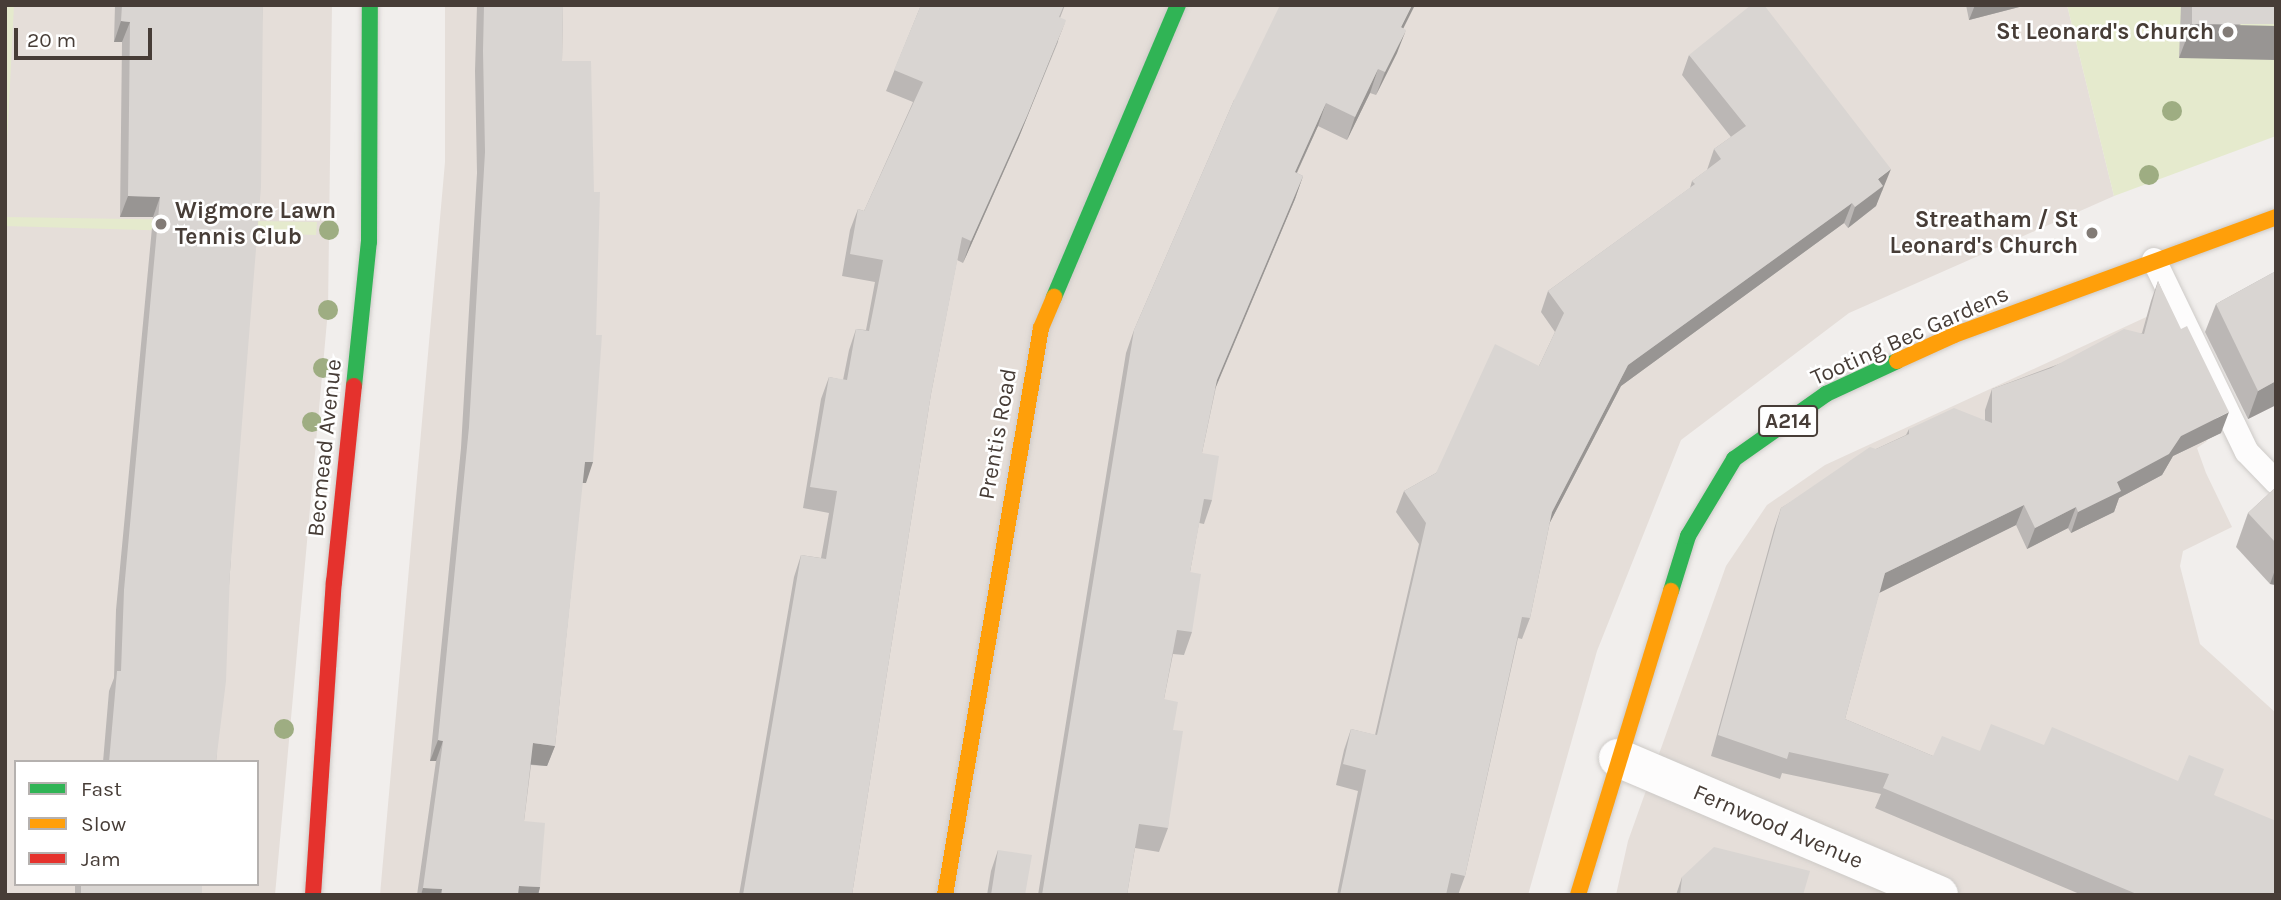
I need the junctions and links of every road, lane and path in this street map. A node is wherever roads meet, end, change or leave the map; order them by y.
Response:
1 (370, 5) edge
2 (1178, 5) edge
3 (2276, 217) edge
4 (2154, 260) junction
5 (2276, 482) edge
6 (1618, 758) junction
7 (313, 895) edge
8 (945, 895) edge
9 (1578, 895) edge
10 (1939, 895) edge

1 - 7 main road, Becmead Avenue
2 - 8 main road, Prentis Road
3 - 4 main road, Tooting Bec Gardens / A214
4 - 5 lane
4 - 6 main road, Tooting Bec Gardens / A214
6 - 9 main road, Tooting Bec Gardens / A214
6 - 10 street, Fernwood Avenue

